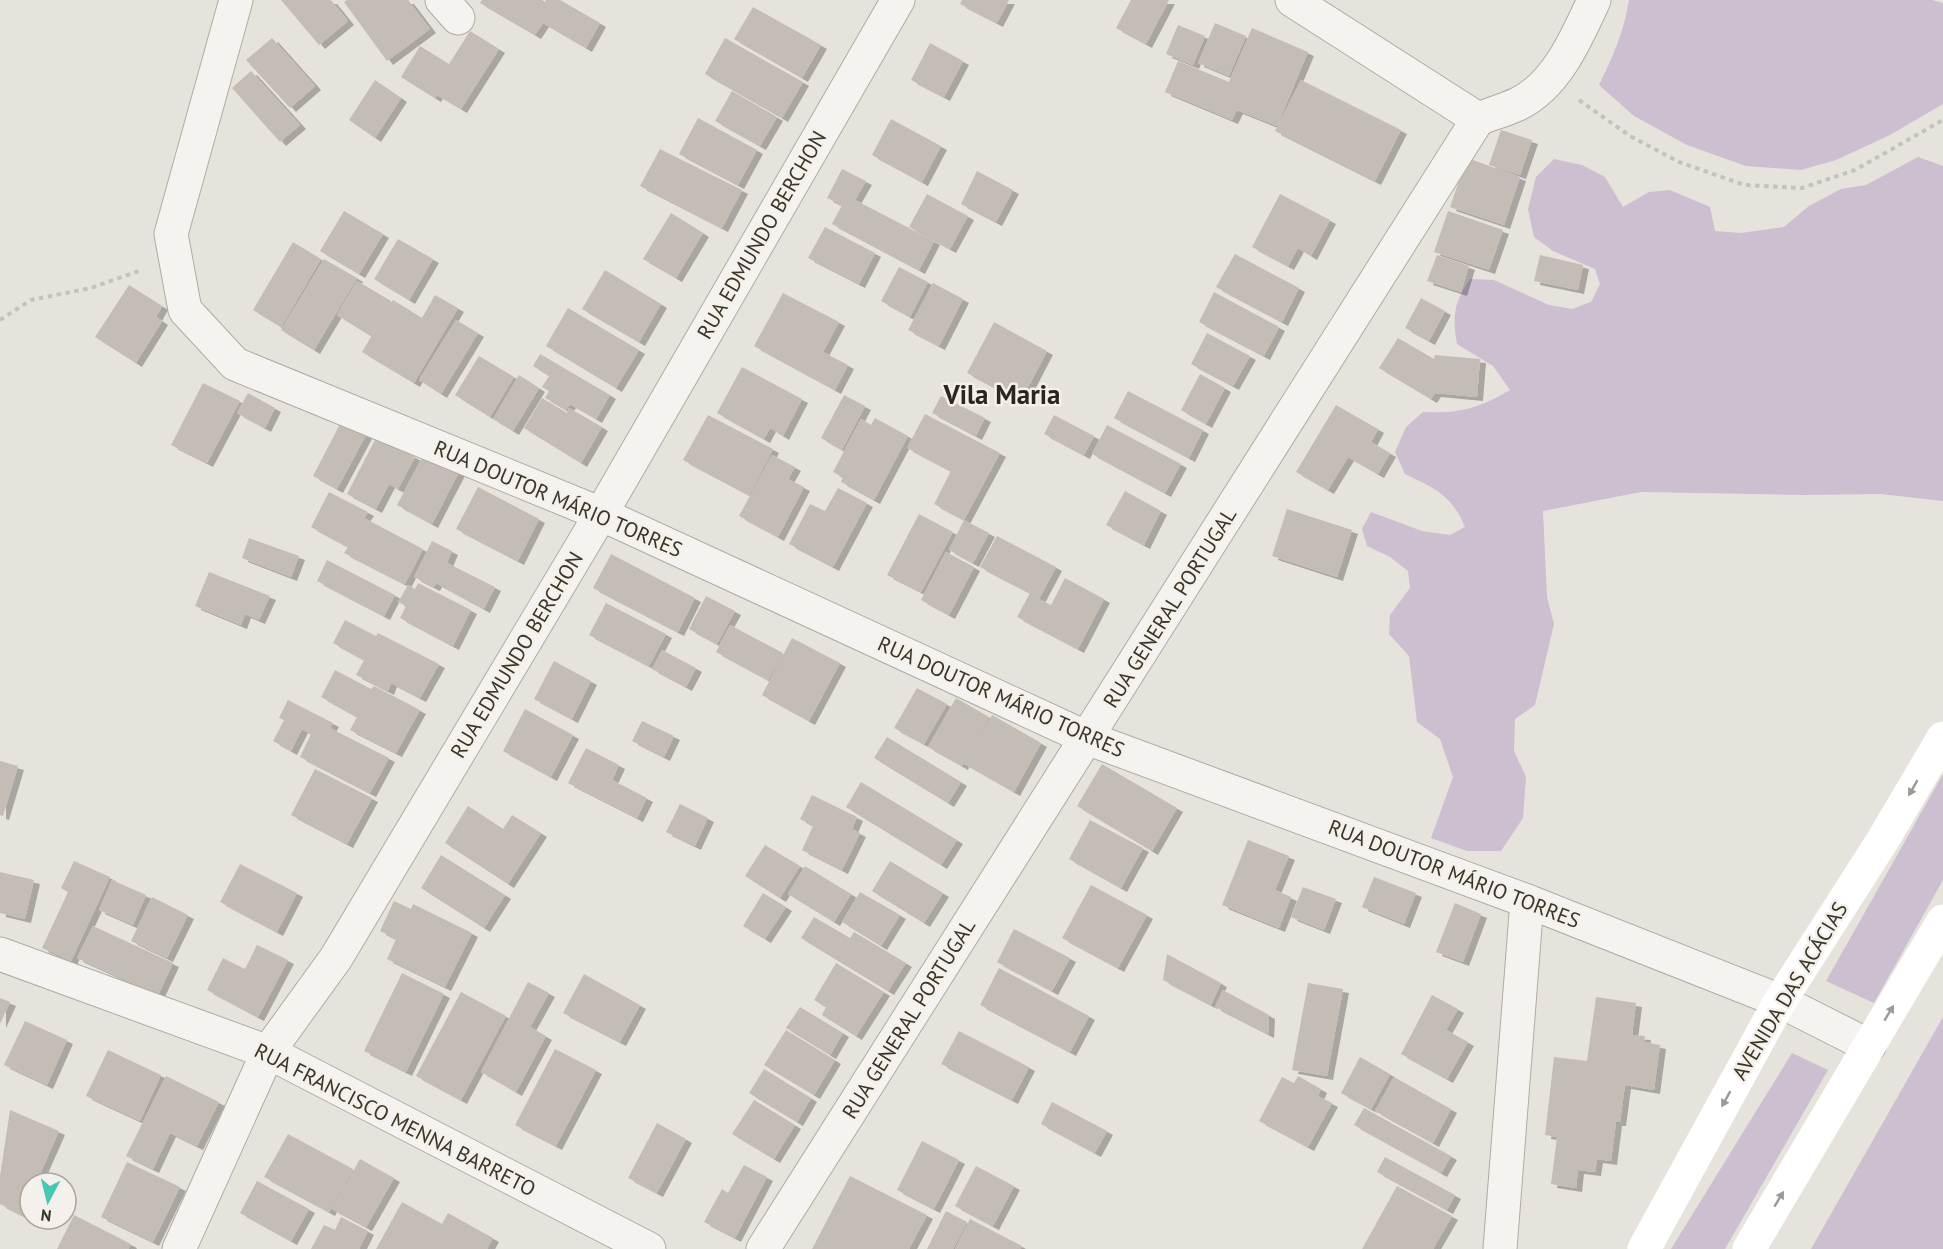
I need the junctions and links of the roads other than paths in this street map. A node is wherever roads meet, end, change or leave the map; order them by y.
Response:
1 (236, 0) edge
2 (898, 0) edge
3 (1293, 0) edge
4 (1594, 0) edge
5 (1478, 119) junction
6 (601, 514) junction
7 (1088, 738) junction
8 (1943, 738) edge
9 (1527, 901) junction
10 (1943, 921) edge
11 (0, 954) edge
12 (1780, 1001) junction
13 (1869, 1046) junction
14 (268, 1052) junction
15 (179, 1249) edge
16 (649, 1249) edge
17 (763, 1249) edge
18 (1500, 1249) edge
19 (1644, 1249) edge
20 (1749, 1249) edge

1 - 6 street, RUA DOUTOR MÁRIO TORRES
2 - 6 street, RUA EDMUNDO BERCHON
3 - 5 street
4 - 5 street
5 - 7 street, RUA GENERAL PORTUGAL
6 - 7 street, RUA DOUTOR MÁRIO TORRES
6 - 14 street, RUA EDMUNDO BERCHON
7 - 9 street, RUA DOUTOR MÁRIO TORRES
7 - 17 street, RUA GENERAL PORTUGAL
8 -> 12 street, AVENIDA DAS ACÁCIAS
9 - 12 street, RUA DOUTOR MÁRIO TORRES
9 - 18 street
13 -> 10 street
11 - 14 street, RUA FRANCISCO MENNA BARRETO
12 - 13 street, RUA DOUTOR MÁRIO TORRES
12 -> 19 street, AVENIDA DAS ACÁCIAS
20 -> 13 street
14 - 15 street, RUA EDMUNDO BERCHON
14 - 16 street, RUA FRANCISCO MENNA BARRETO

